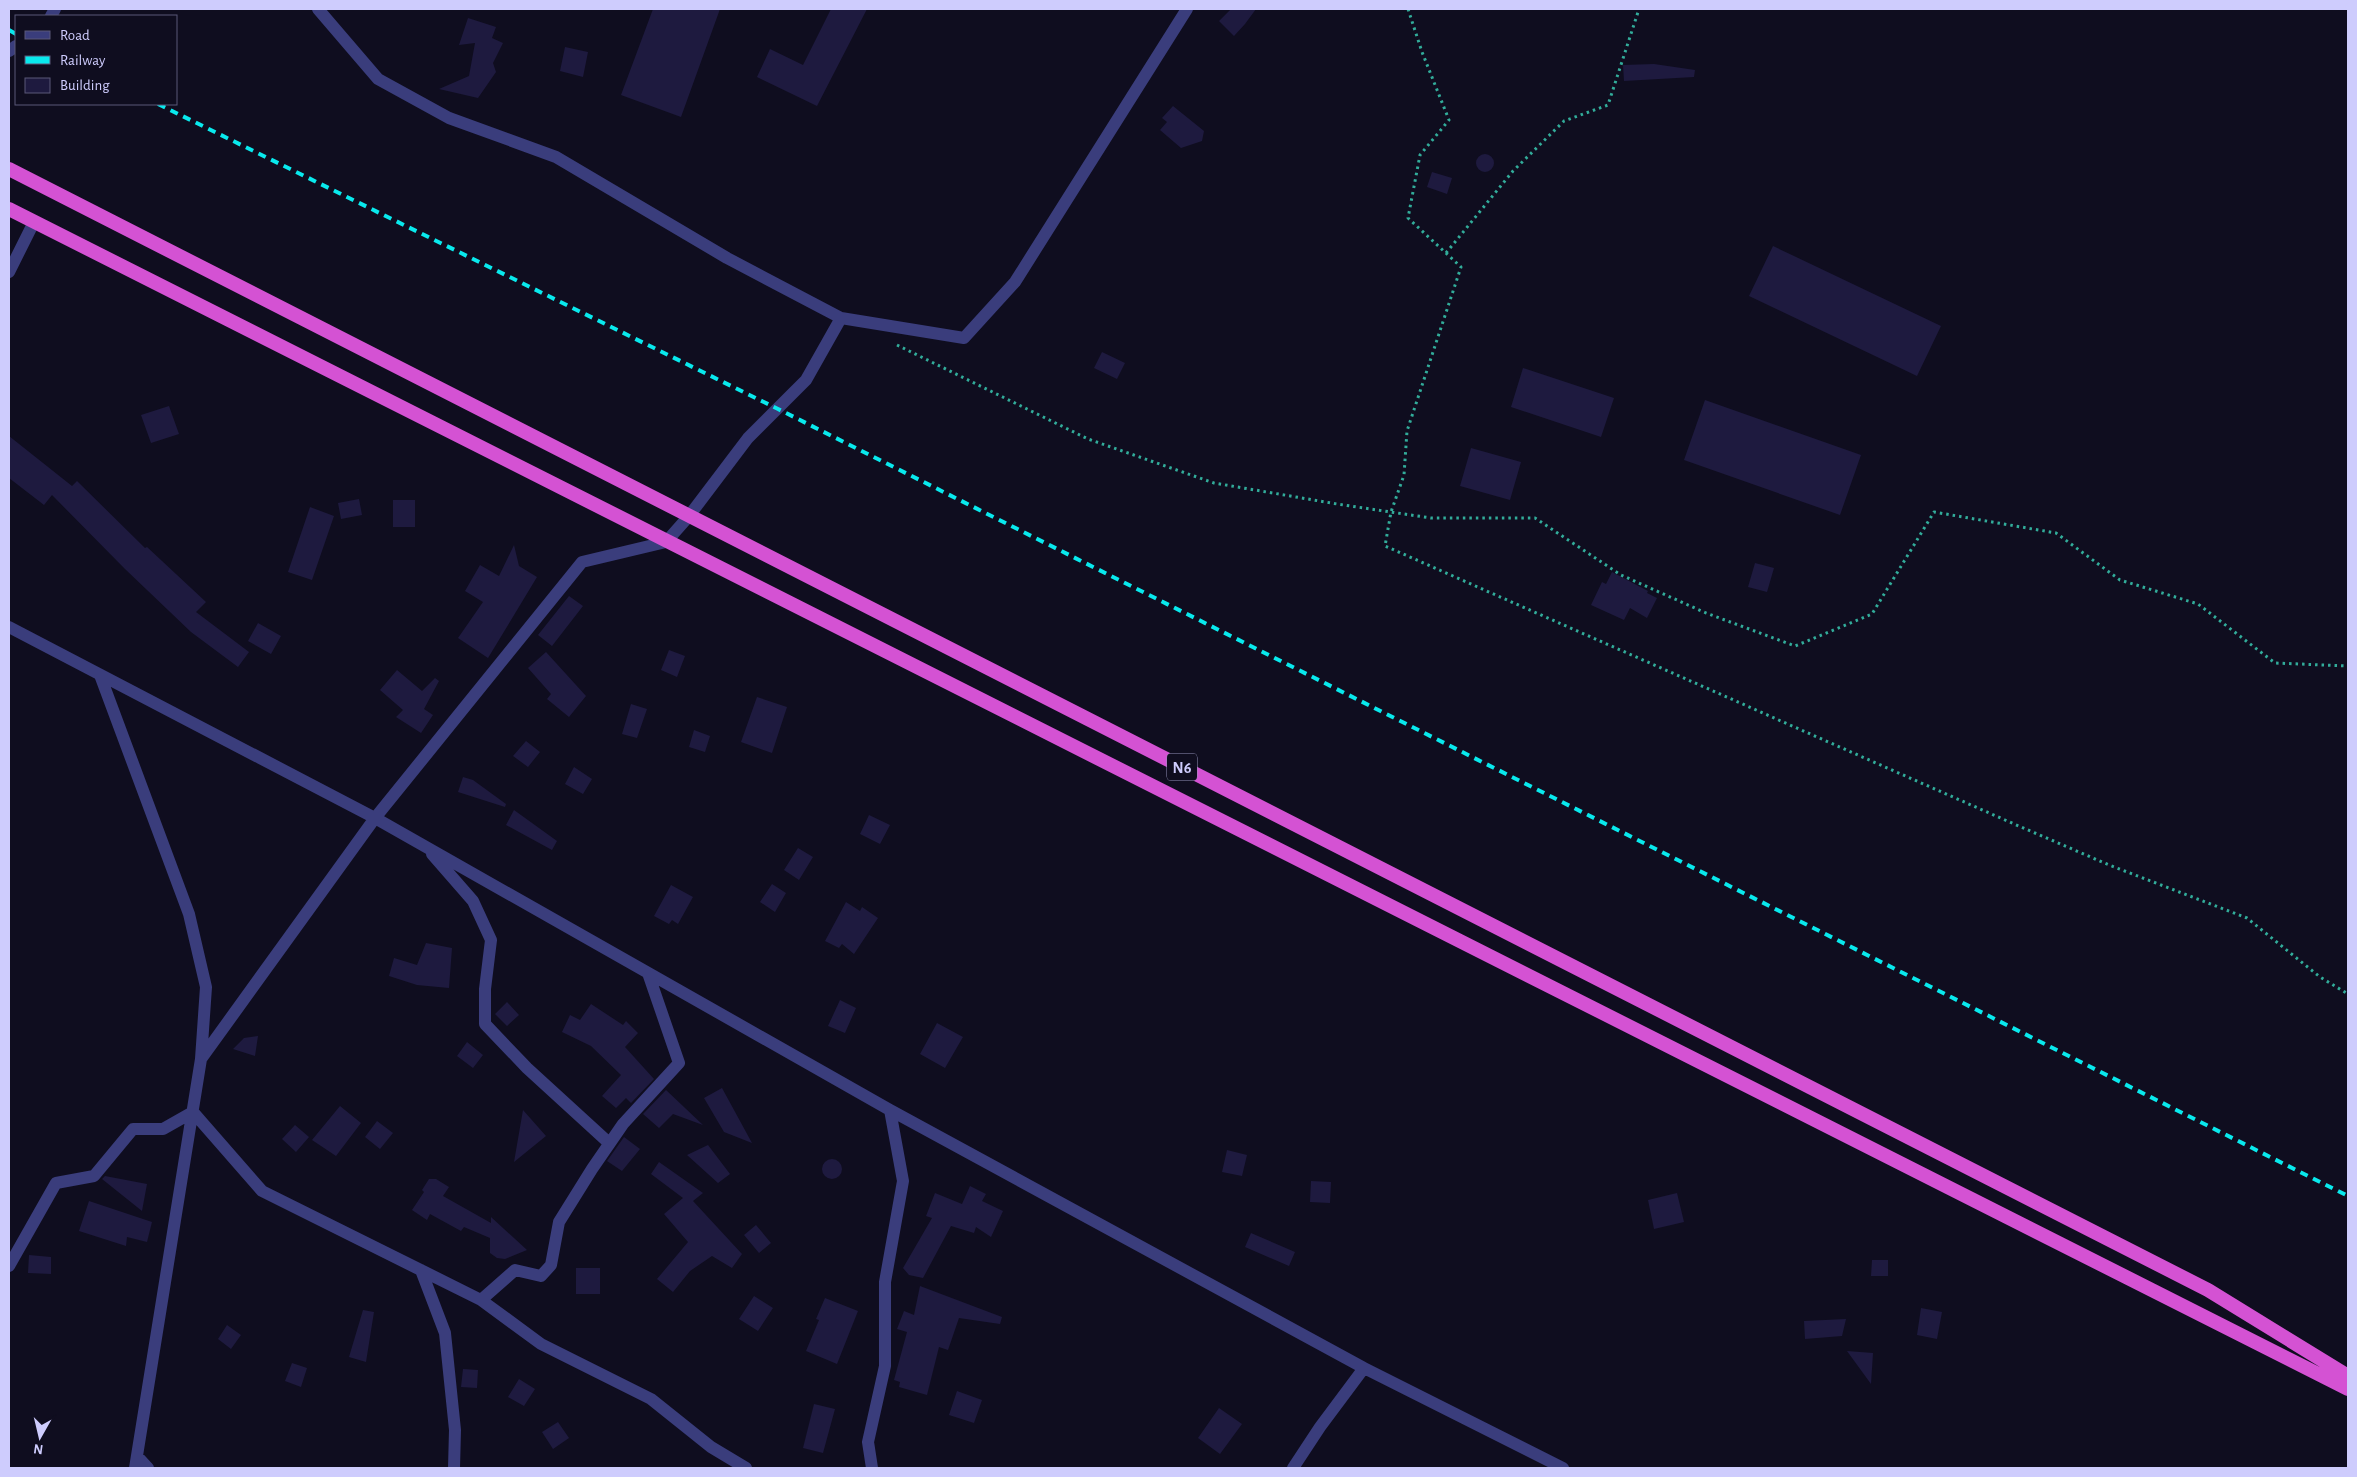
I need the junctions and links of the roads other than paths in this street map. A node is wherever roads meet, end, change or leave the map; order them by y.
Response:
1 (318, 9) edge
2 (1188, 9) edge
3 (9, 169) edge
4 (9, 209) edge
5 (34, 222) junction
6 (9, 272) edge
7 (840, 318) junction
8 (689, 516) junction
9 (666, 542) junction
10 (9, 627) edge
11 (100, 675) junction
12 (375, 818) junction
13 (425, 846) junction
14 (648, 973) junction
15 (201, 1058) junction
16 (890, 1110) junction
17 (192, 1112) junction
18 (609, 1144) junction
19 (9, 1266) edge
20 (421, 1270) junction
21 (481, 1300) junction
22 (1364, 1368) junction
23 (2348, 1376) edge
24 (2348, 1389) edge
25 (136, 1462) edge
26 (148, 1468) edge
27 (454, 1468) edge
28 (746, 1468) edge
29 (872, 1468) edge
30 (1293, 1468) edge
31 (1563, 1468) edge

1 - 7 street
2 - 7 street
3 - 8 highway, N6
4 - 5 highway, N6
5 - 6 street
5 - 9 highway, N6
7 - 8 street
8 - 9 street
8 - 23 highway, N6
9 - 12 street
9 - 24 highway, N6
10 - 11 street
11 - 12 street
11 - 15 street
12 - 13 street
12 - 15 street
13 - 14 street
13 - 18 street
14 - 16 street
14 - 18 street
15 - 17 street
16 - 22 street
16 - 29 street
17 - 19 street
17 - 20 street
17 - 25 street
18 - 21 street
20 - 21 street
20 - 27 street
21 - 28 street
22 - 30 street
22 - 31 street
25 - 26 street

